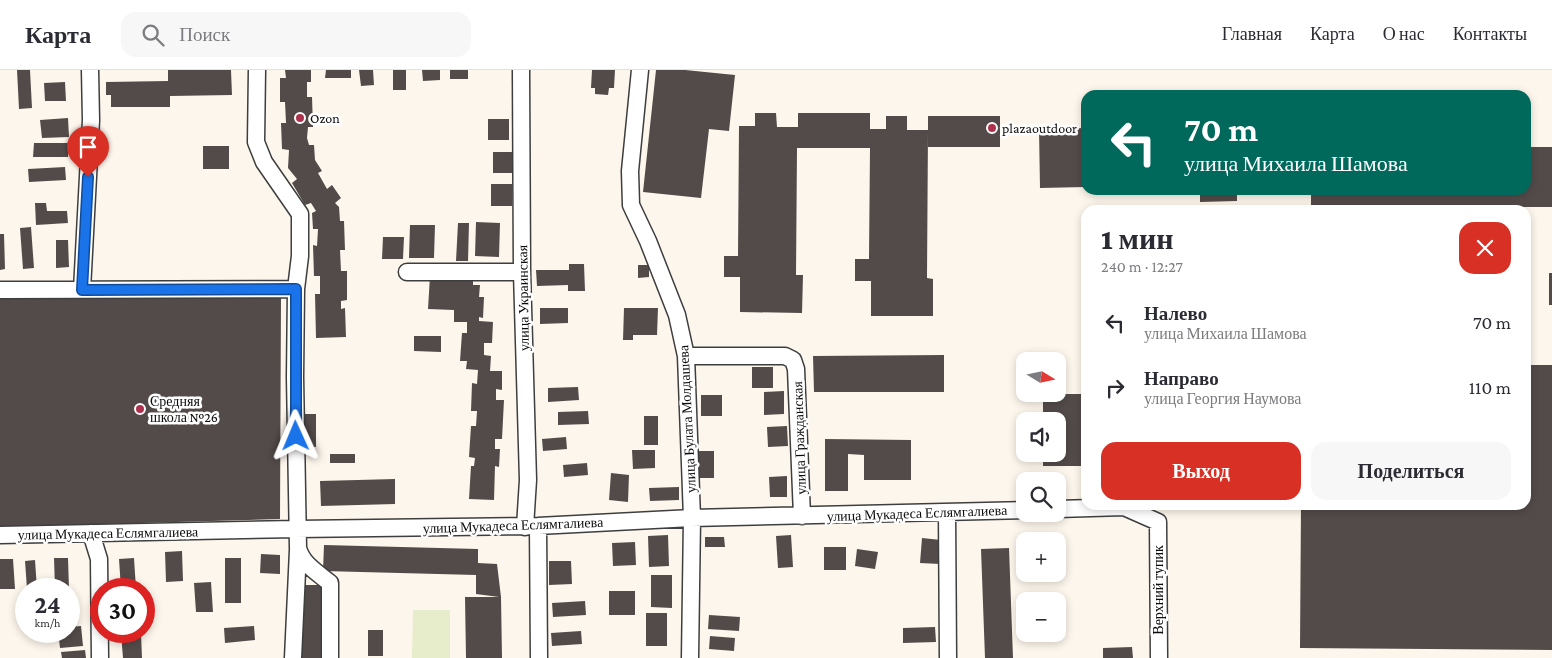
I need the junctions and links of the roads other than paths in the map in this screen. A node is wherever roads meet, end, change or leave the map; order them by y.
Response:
1 (90, 70) edge
2 (257, 70) edge
3 (521, 70) edge
4 (640, 70) edge
5 (407, 272) dead end
6 (522, 272) junction
7 (296, 289) junction
8 (0, 290) edge
9 (82, 290) junction
10 (686, 356) junction
11 (1081, 508) edge
12 (1066, 509) edge
13 (1016, 510) edge
14 (1131, 510) edge
15 (947, 512) junction
16 (802, 516) junction
17 (692, 518) junction
18 (531, 527) junction
19 (297, 529) junction
20 (91, 533) junction
21 (0, 535) edge
22 (298, 548) junction
23 (100, 658) edge
24 (294, 658) edge
25 (330, 658) edge
26 (539, 658) edge
27 (690, 658) edge
28 (948, 658) edge
29 (1159, 658) edge

1 - 9 street
2 - 7 street
3 - 6 street, улица Украинская
4 - 10 street, улица Булата Молдашева
5 - 6 street
6 - 18 street, улица Украинская
7 - 9 street
7 - 19 street
8 - 9 street
10 - 16 street, улица Гражданская
10 - 17 street, улица Булата Молдашева
11 - 12 street, Верхний тупик
13 - 15 street, улица Мукадеса Еслямгалиева
14 - 29 street, Верхний тупик
15 - 16 street, улица Мукадеса Еслямгалиева
15 - 28 street
16 - 17 street, улица Мукадеса Еслямгалиева
17 - 18 street, улица Мукадеса Еслямгалиева
17 - 27 street, улица Булата Молдашева
18 - 19 street, улица Мукадеса Еслямгалиева
18 - 26 street, улица Украинская
19 - 20 street, улица Мукадеса Еслямгалиева
19 - 22 street
20 - 21 street, улица Мукадеса Еслямгалиева
20 - 23 street
22 - 24 street
22 - 25 street

